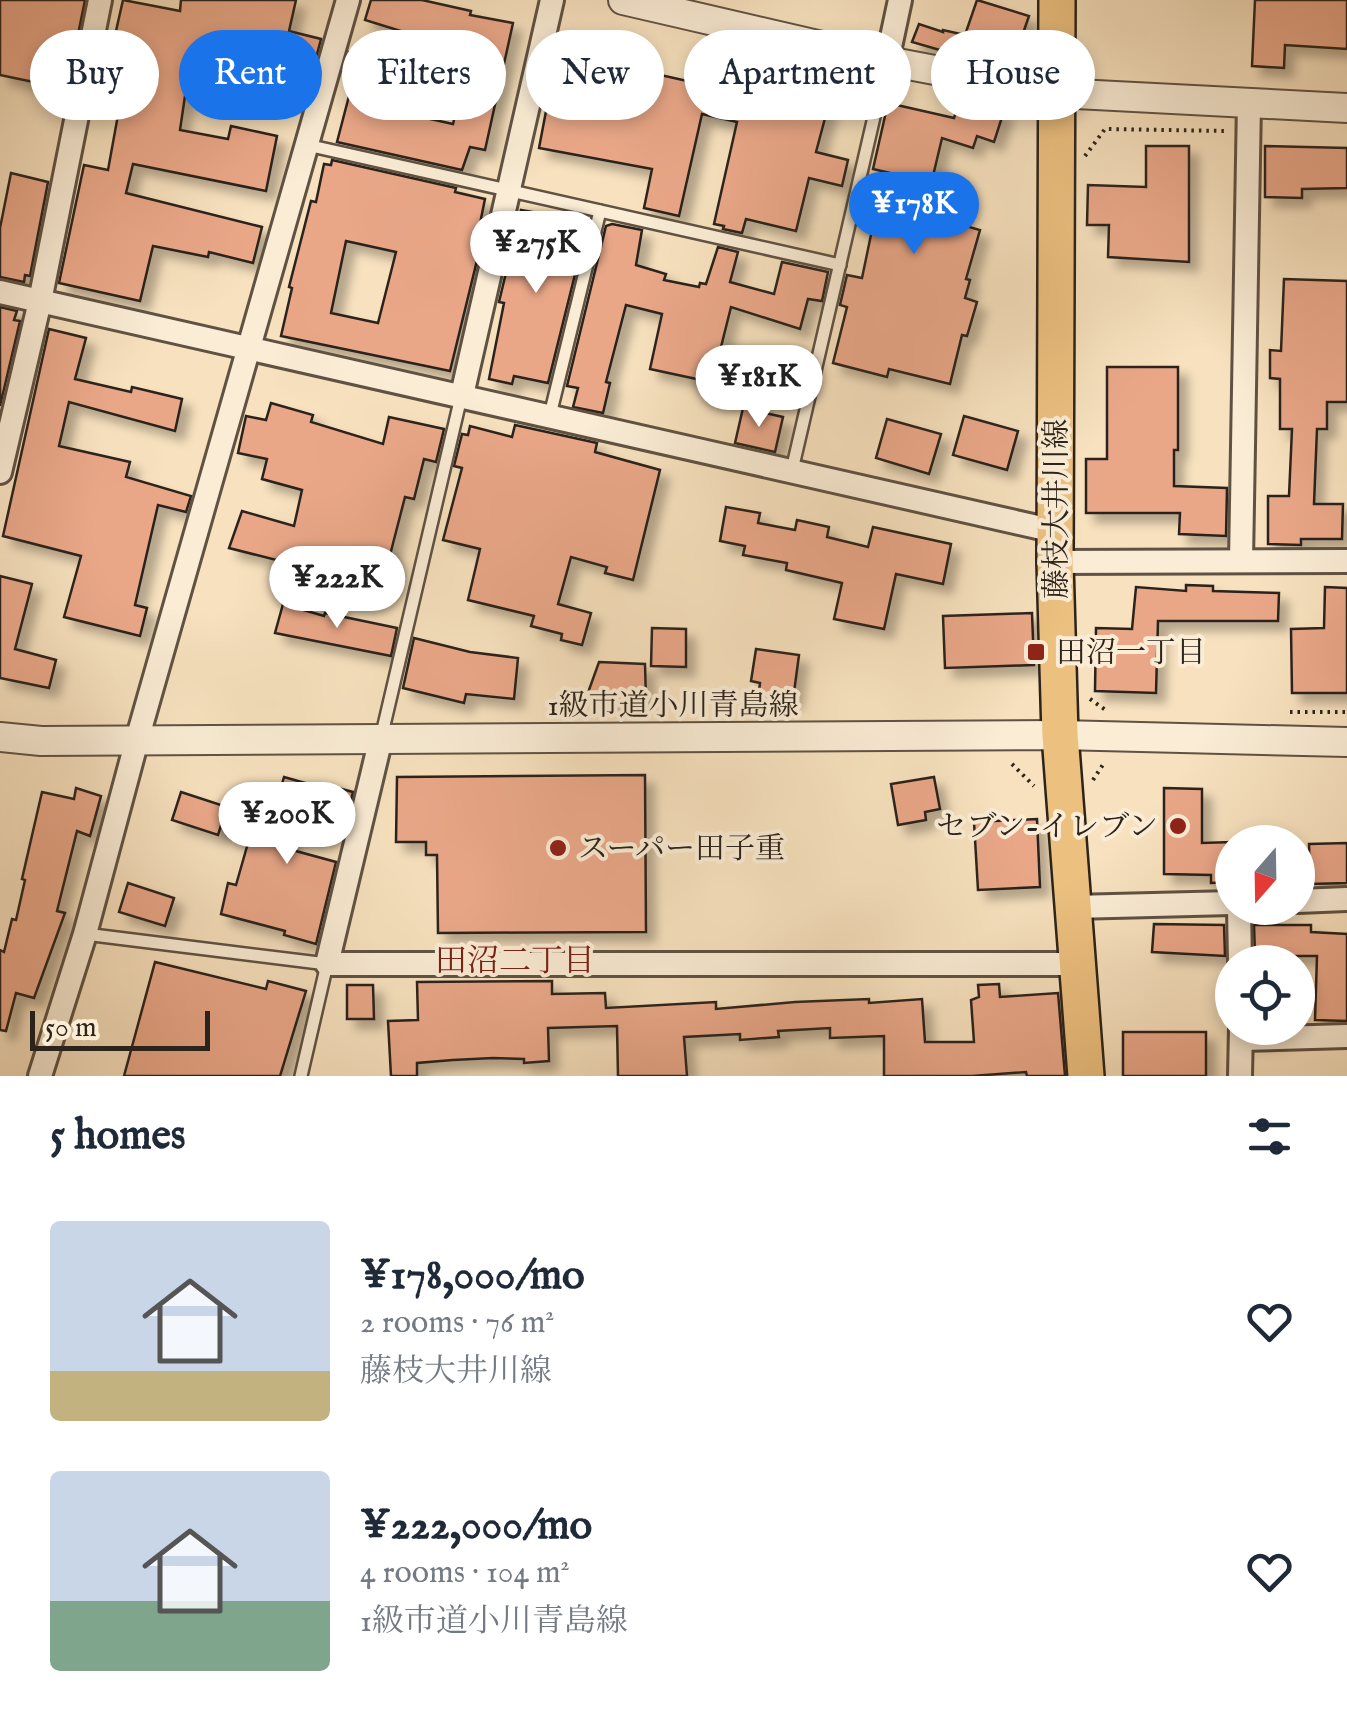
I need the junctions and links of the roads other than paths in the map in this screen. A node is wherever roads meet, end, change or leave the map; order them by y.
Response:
1 (100, 0) edge
2 (348, 0) edge
3 (552, 0) edge
4 (623, 0) edge
5 (900, 0) edge
6 (1056, 0) edge
7 (751, 30) edge
8 (894, 30) edge
9 (1056, 30) edge
10 (1095, 96) edge
11 (1249, 102) junction
12 (1347, 108) edge
13 (874, 120) edge
14 (1057, 120) edge
15 (307, 145) junction
16 (509, 190) junction
17 (600, 211) junction
18 (840, 265) junction
19 (0, 292) edge
20 (40, 301) junction
21 (248, 346) junction
22 (462, 395) junction
23 (550, 415) junction
24 (792, 470) junction
25 (0, 472) edge
26 (1055, 547) junction
27 (1347, 561) edge
28 (1242, 562) junction
29 (1060, 735) junction
30 (0, 737) edge
31 (381, 738) junction
32 (136, 740) junction
33 (1347, 742) edge
34 (1347, 899) edge
35 (1315, 900) edge
36 (1215, 903) edge
37 (1073, 907) junction
38 (85, 934) junction
39 (327, 964) junction
40 (1078, 964) junction
41 (1315, 1035) edge
42 (1347, 1036) edge
43 (1241, 1045) edge
44 (40, 1076) edge
45 (301, 1076) edge
46 (1086, 1076) edge
47 (1240, 1076) edge

1 - 20 street
2 - 15 street
3 - 16 street
4 - 7 street
5 - 8 street
6 - 9 main road, 藤枝大井川線
10 - 11 street
11 - 12 street
11 - 28 street
13 - 18 lane
14 - 26 main road, 藤枝大井川線
15 - 16 lane
15 - 21 street
16 - 17 lane
16 - 22 street
17 - 18 lane
17 - 23 lane
18 - 24 lane
19 - 20 street
20 - 21 street
20 - 25 street
21 - 22 street
21 - 32 street
22 - 23 street
22 - 31 lane
23 - 24 street
24 - 26 street
26 - 28 street
26 - 29 main road, 藤枝大井川線
27 - 28 street
29 - 31 street, 1級市道小川青島線
29 - 33 street, 1級市道小川青島線
29 - 37 main road, 藤枝大井川線
30 - 32 street, 1級市道小川青島線
31 - 32 street, 1級市道小川青島線
31 - 39 street
32 - 38 street
34 - 35 street
36 - 37 street
37 - 40 main road, 藤枝大井川線
38 - 39 lane
38 - 44 street
39 - 40 street
39 - 45 lane
40 - 46 main road, 藤枝大井川線
41 - 42 street
43 - 47 street

